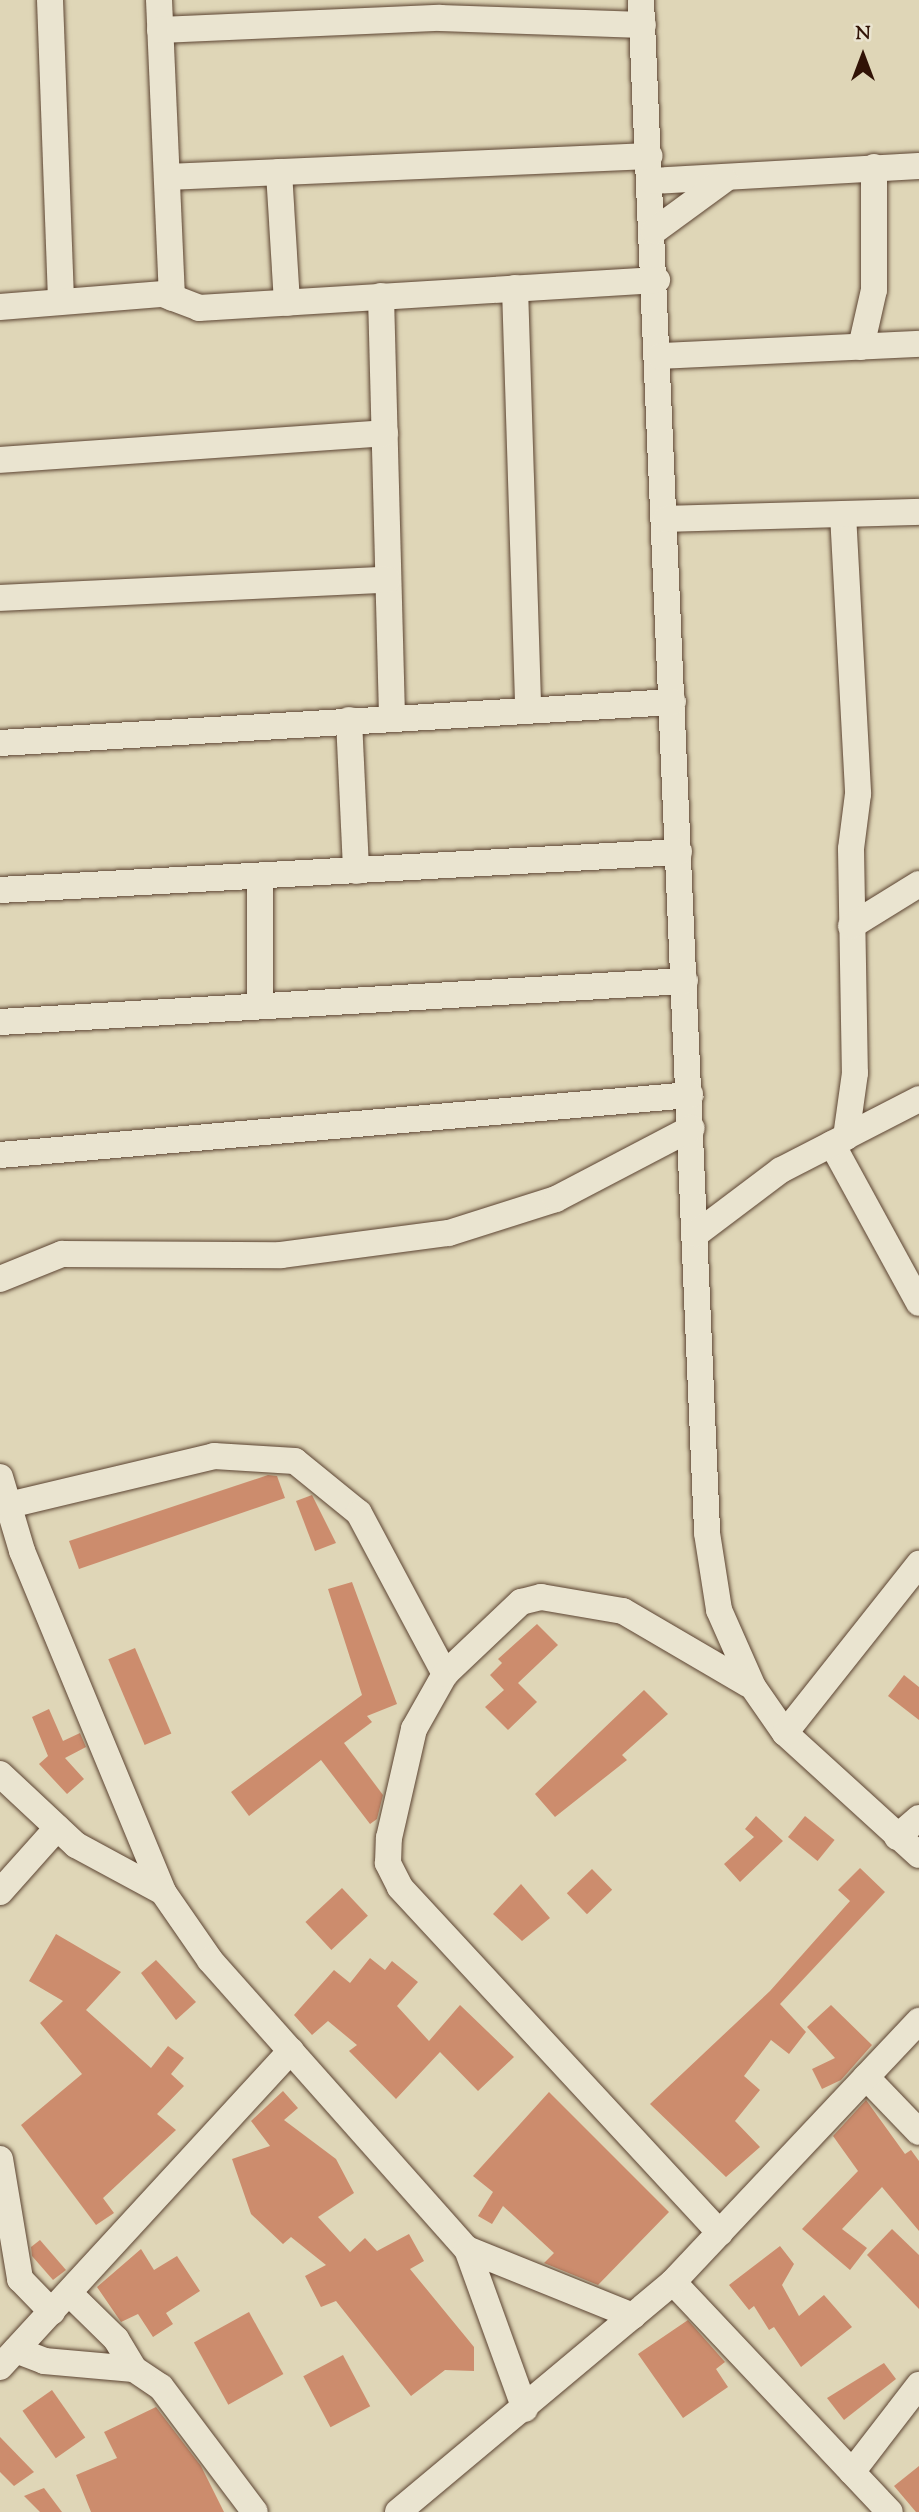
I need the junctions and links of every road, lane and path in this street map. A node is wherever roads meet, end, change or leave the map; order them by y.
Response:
1 (50, 0) edge
2 (159, 0) edge
3 (356, 11) edge
4 (642, 13) edge
5 (160, 30) junction
6 (919, 166) edge
7 (874, 167) junction
8 (651, 169) junction
9 (279, 172) junction
10 (167, 177) junction
11 (724, 180) junction
12 (654, 231) junction
13 (657, 280) junction
14 (514, 288) junction
15 (381, 296) junction
16 (172, 298) junction
17 (61, 300) junction
18 (287, 303) junction
19 (0, 307) edge
20 (919, 344) edge
21 (861, 347) junction
22 (660, 356) junction
23 (385, 433) junction
24 (0, 460) edge
25 (919, 512) edge
26 (844, 514) junction
27 (666, 520) junction
28 (388, 580) junction
29 (0, 598) edge
30 (673, 702) junction
31 (528, 710) junction
32 (391, 718) junction
33 (349, 720) junction
34 (0, 743) edge
35 (679, 852) junction
36 (355, 871) junction
37 (260, 876) junction
38 (919, 884) edge
39 (0, 890) edge
40 (851, 926) junction
41 (685, 981) junction
42 (260, 1004) junction
43 (0, 1023) edge
44 (690, 1096) junction
45 (919, 1099) edge
46 (692, 1128) junction
47 (839, 1140) junction
48 (0, 1155) edge
49 (696, 1234) junction
50 (0, 1279) edge
51 (919, 1303) edge
52 (0, 1477) edge
53 (9, 1506) junction
54 (919, 1564) edge
55 (445, 1674) junction
56 (752, 1687) junction
57 (785, 1732) junction
58 (0, 1774) edge
59 (919, 1818) edge
60 (57, 1828) junction
61 (897, 1837) junction
62 (919, 1855) edge
63 (0, 1892) edge
64 (163, 1892) junction
65 (919, 2021) edge
66 (291, 2051) junction
67 (866, 2077) junction
68 (919, 2132) edge
69 (0, 2159) edge
70 (720, 2233) junction
71 (467, 2249) junction
72 (673, 2282) junction
73 (60, 2302) junction
74 (633, 2316) junction
75 (8, 2359) edge
76 (134, 2369) junction
77 (919, 2385) edge
78 (525, 2409) junction
79 (852, 2472) junction
80 (255, 2512) edge
81 (398, 2512) edge
82 (890, 2512) edge

1 - 17 street
2 - 5 street
3 - 4 street
3 - 5 street
4 - 8 street
5 - 10 street
6 - 7 street
7 - 11 street
7 - 21 street
8 - 9 street
8 - 11 street
8 - 12 street
9 - 10 street
9 - 18 street
10 - 16 street
11 - 12 street
12 - 13 street
13 - 14 street
13 - 22 street
14 - 15 street
14 - 31 street
15 - 18 street
15 - 23 street
16 - 17 street
16 - 18 street
17 - 19 street
20 - 21 street
21 - 22 street
22 - 27 street
23 - 24 street
23 - 28 street
25 - 26 street
26 - 27 street
26 - 40 street
27 - 30 street
28 - 29 street
28 - 32 street
30 - 31 street
30 - 35 street
31 - 32 street
32 - 33 street
33 - 34 street
33 - 36 street
35 - 36 street
35 - 41 street
36 - 37 street
37 - 39 street
37 - 42 street
38 - 40 street
40 - 47 street
41 - 42 street
41 - 44 street
42 - 43 street
44 - 46 street
44 - 48 street
45 - 47 street
46 - 49 street
46 - 50 street
47 - 49 street
47 - 51 street
49 - 56 street
52 - 53 street
53 - 55 street
53 - 64 street
54 - 57 street
55 - 56 street
55 - 70 street
56 - 57 street
57 - 61 street
58 - 60 street
59 - 61 street
60 - 63 street
60 - 64 street
61 - 62 street
64 - 66 street
65 - 67 street
66 - 71 street
66 - 73 street
67 - 68 street
67 - 70 street
69 - 73 street
70 - 72 street
71 - 74 street
71 - 78 street
72 - 74 street
72 - 79 street
73 - 75 street
73 - 76 street
74 - 78 street
75 - 76 street
76 - 80 street
77 - 79 street
78 - 81 street
79 - 82 street

